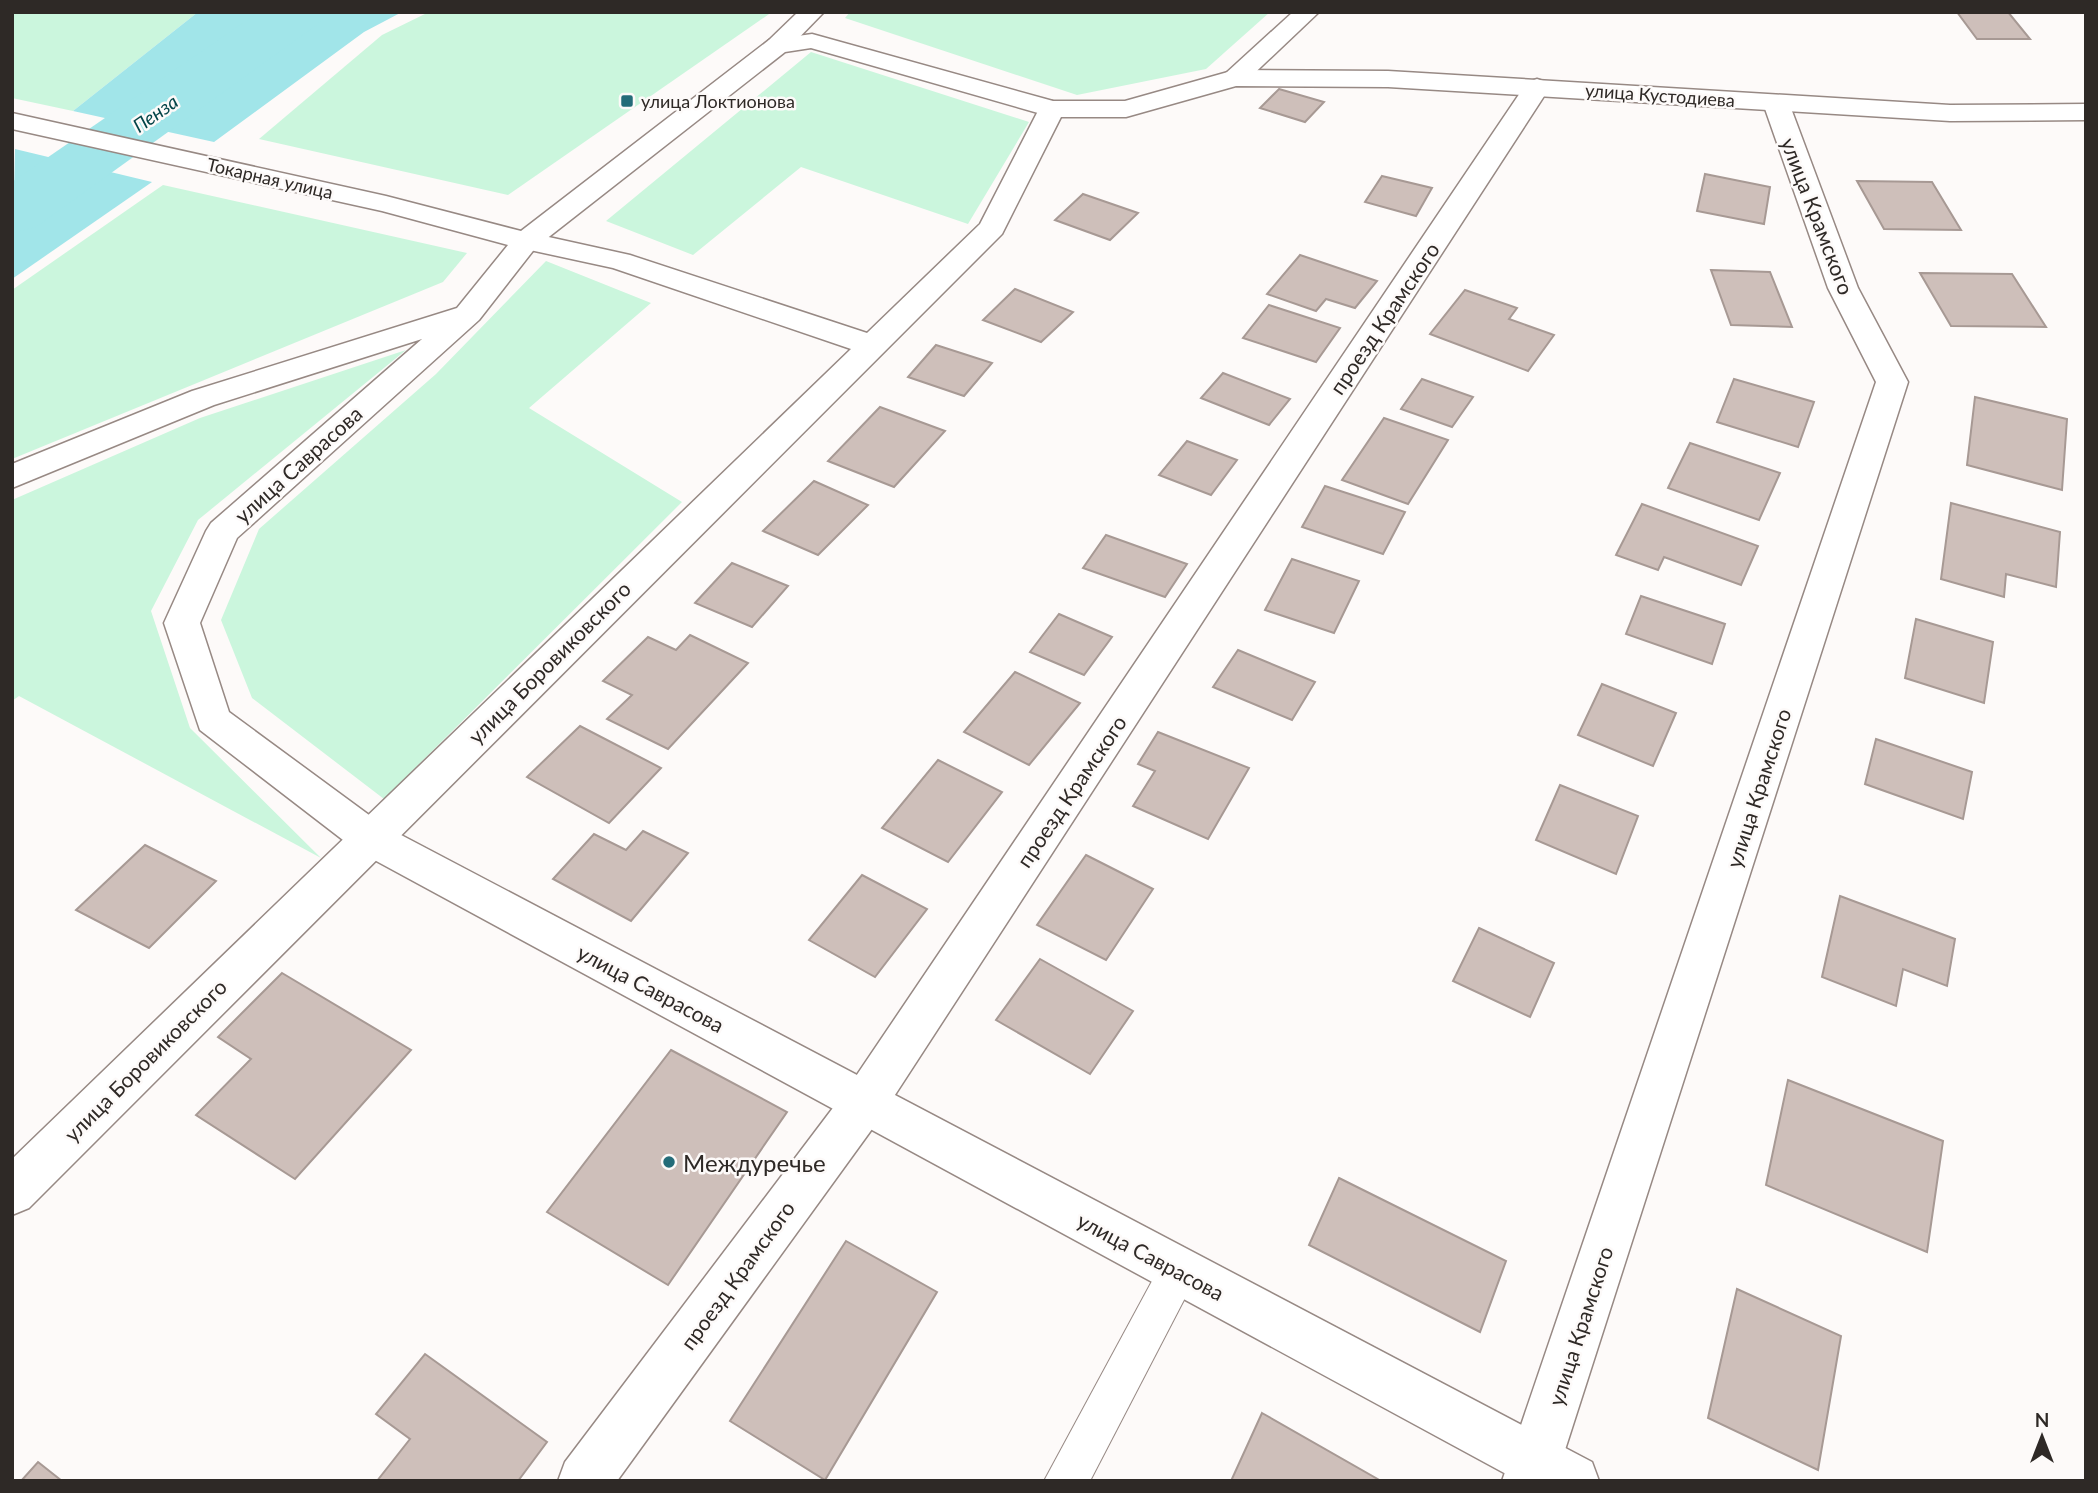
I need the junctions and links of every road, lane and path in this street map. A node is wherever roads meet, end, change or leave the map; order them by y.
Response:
1 (812, 12) edge
2 (1307, 12) edge
3 (778, 45) junction
4 (1235, 78) junction
5 (1537, 87) junction
6 (1776, 103) junction
7 (1052, 109) junction
8 (2086, 112) edge
9 (15, 121) edge
10 (526, 241) junction
11 (468, 314) junction
12 (871, 345) junction
13 (12, 477) edge
14 (370, 838) junction
15 (864, 1102) junction
16 (12, 1192) edge
17 (1179, 1271) junction
18 (1532, 1471) edge
19 (584, 1481) edge
20 (1066, 1481) edge
21 (1573, 1481) edge

1 - 3 street
2 - 4 street
3 - 7 street
3 - 10 street, улица Саврасова
4 - 5 street, улица Кустодиева
4 - 7 street
5 - 6 street, улица Кустодиева
5 - 15 street, проезд Крамского
6 - 8 street, улица Кустодиева
6 - 18 street, улица Крамского
7 - 12 street, улица Боровиковского
9 - 10 street, Токарная улица
10 - 11 street, улица Саврасова
10 - 12 street, Токарная улица
11 - 13 street
11 - 14 street, улица Саврасова
12 - 14 street, улица Боровиковского
14 - 15 street, улица Саврасова
14 - 16 street, улица Боровиковского
15 - 17 street, улица Саврасова
15 - 19 street, проезд Крамского
17 - 18 street, улица Саврасова
17 - 20 lane
18 - 21 street, улица Саврасова

